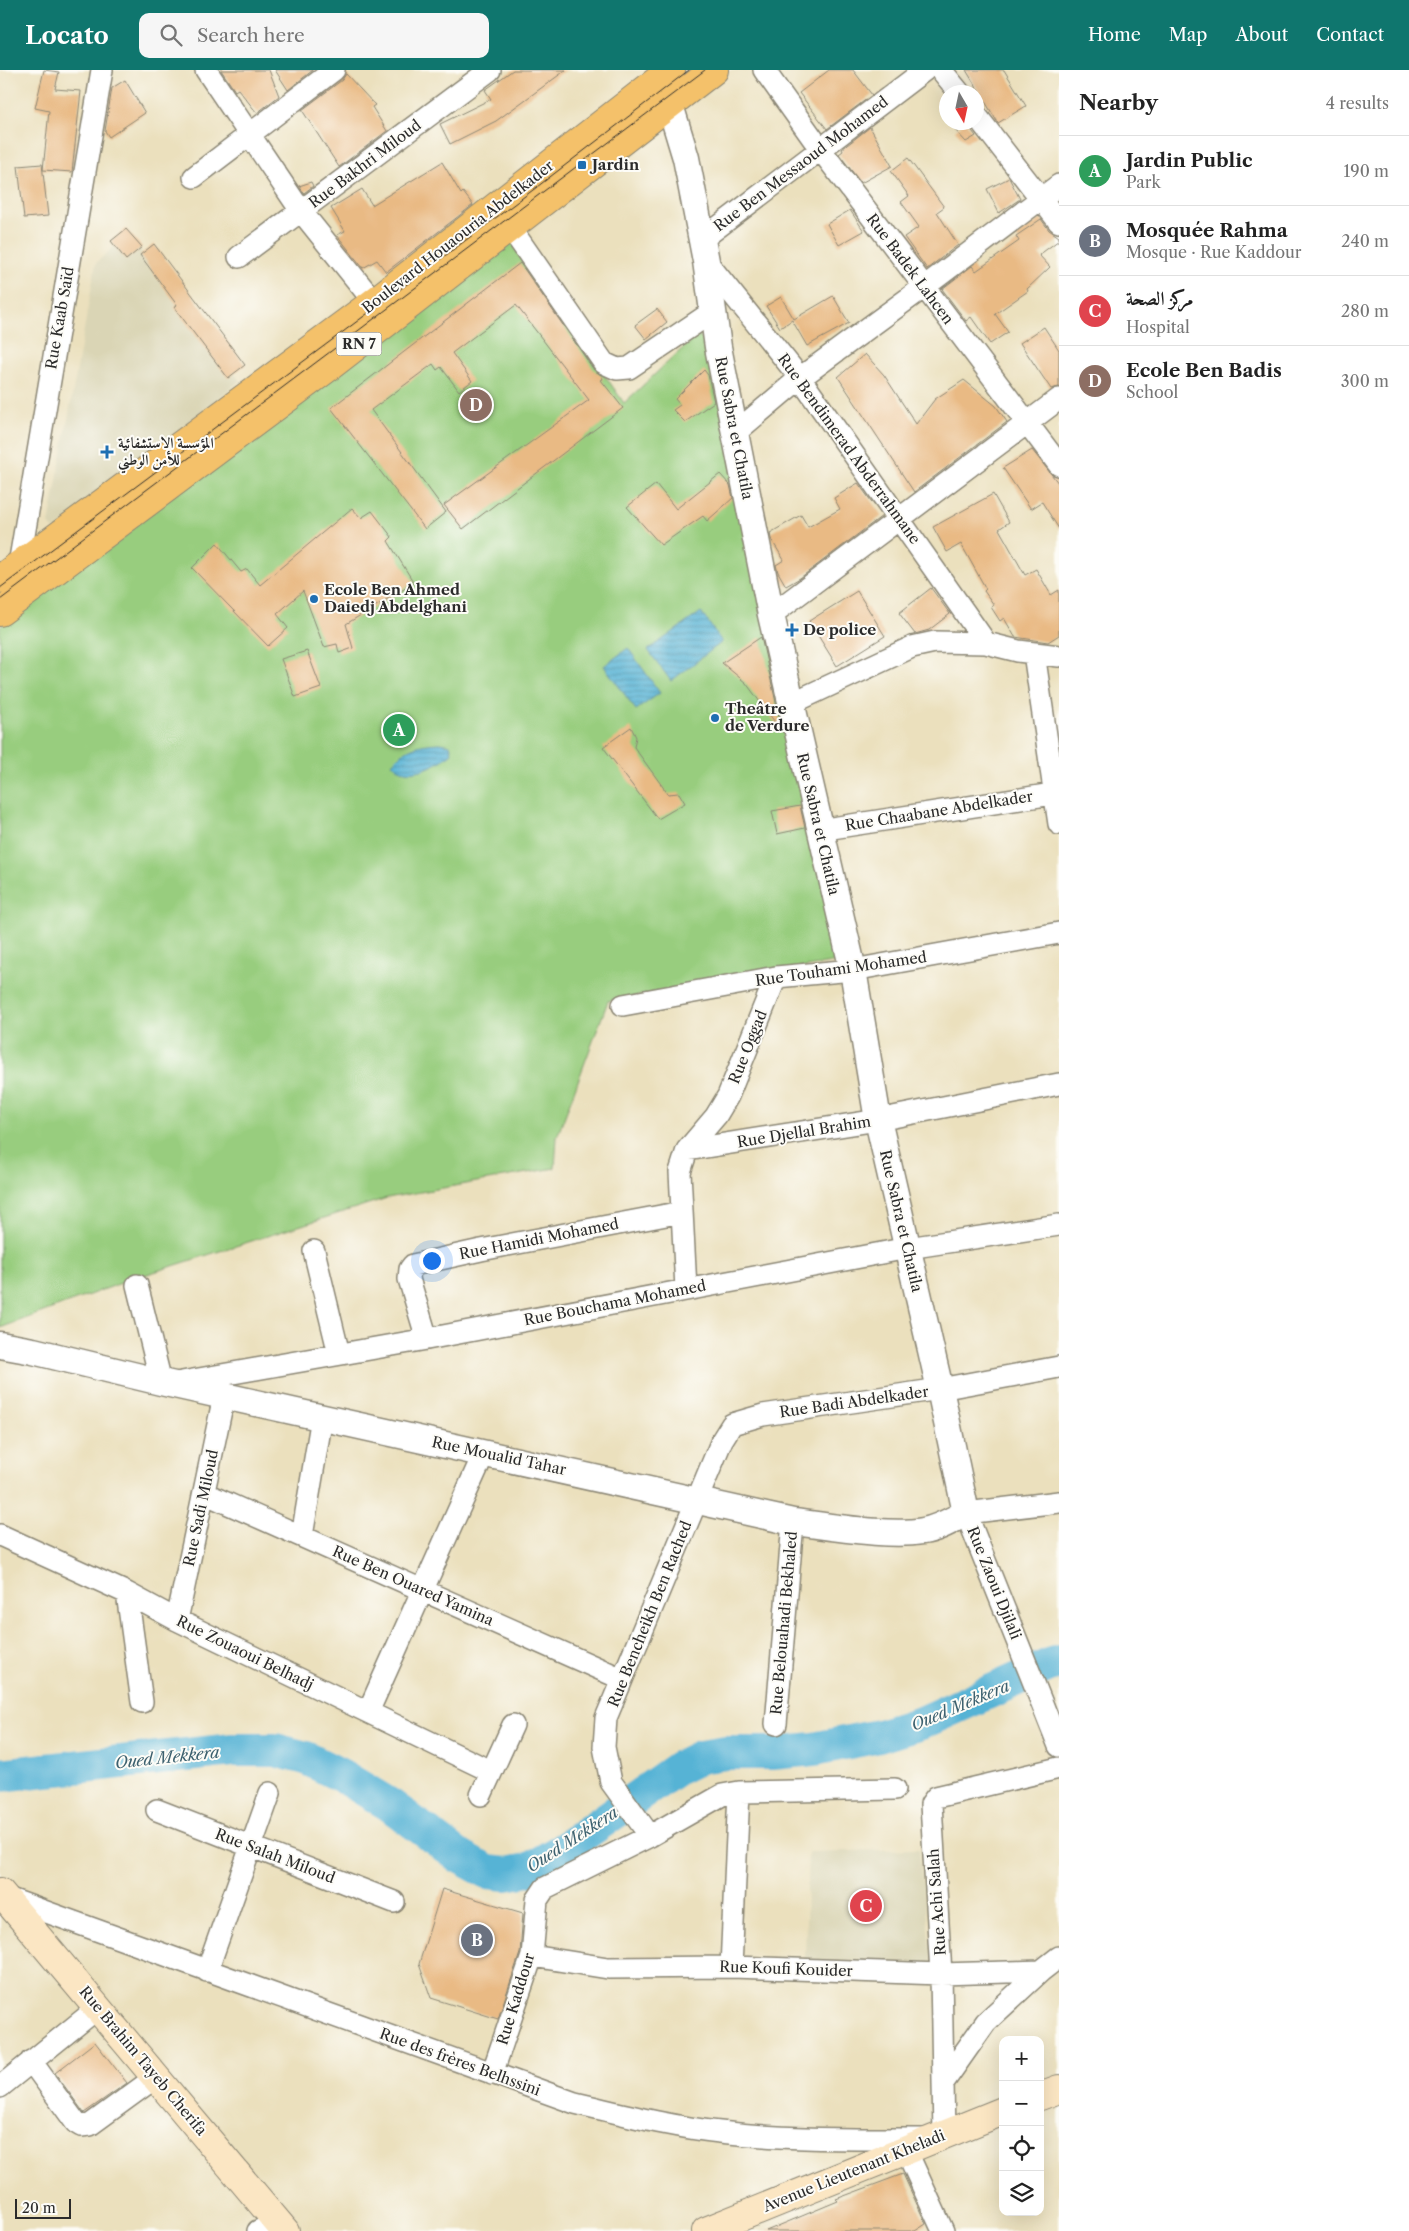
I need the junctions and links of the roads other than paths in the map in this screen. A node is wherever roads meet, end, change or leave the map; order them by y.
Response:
1 (102, 70) edge
2 (206, 70) edge
3 (334, 70) edge
4 (490, 70) edge
5 (714, 70) edge
6 (764, 70) edge
7 (925, 70) edge
8 (941, 70) edge
9 (953, 85) edge
10 (664, 87) edge
11 (984, 125) edge
12 (248, 134) junction
13 (821, 150) junction
14 (194, 177) dead end
15 (1059, 185) edge
16 (1042, 198) junction
17 (301, 211) junction
18 (1059, 222) edge
19 (510, 227) junction
20 (703, 251) junction
21 (239, 257) dead end
22 (924, 288) junction
23 (374, 302) junction
24 (712, 312) junction
25 (800, 378) junction
26 (1059, 399) edge
27 (1028, 422) junction
28 (735, 433) junction
29 (1059, 465) edge
30 (900, 518) junction
31 (9, 572) edge
32 (0, 612) edge
33 (771, 615) junction
34 (986, 643) junction
35 (1034, 653) junction
36 (1058, 654) edge
37 (790, 704) junction
38 (1057, 793) edge
39 (1059, 824) edge
40 (819, 830) junction
41 (1059, 933) edge
42 (852, 970) junction
43 (776, 977) junction
44 (623, 1005) dead end
45 (1059, 1084) edge
46 (878, 1120) junction
47 (686, 1150) junction
48 (682, 1212) junction
49 (1059, 1225) edge
50 (908, 1248) junction
51 (314, 1251) dead end
52 (137, 1285) dead end
53 (686, 1289) junction
54 (427, 1339) junction
55 (0, 1346) edge
56 (339, 1354) junction
57 (1059, 1367) edge
58 (166, 1383) junction
59 (940, 1389) junction
60 (224, 1396) junction
61 (322, 1417) junction
62 (484, 1453) junction
63 (204, 1493) junction
64 (697, 1500) junction
65 (1059, 1502) edge
66 (966, 1513) junction
67 (793, 1522) junction
68 (0, 1535) edge
69 (302, 1536) junction
70 (424, 1591) junction
71 (127, 1593) junction
72 (177, 1620) junction
73 (622, 1679) junction
74 (142, 1702) dead end
75 (368, 1712) junction
76 (776, 1724) dead end
77 (512, 1725) dead end
78 (1059, 1746) edge
79 (1059, 1768) edge
80 (490, 1771) junction
81 (895, 1789) dead end
82 (739, 1792) junction
83 (270, 1793) dead end
84 (481, 1794) dead end
85 (157, 1810) dead end
86 (645, 1829) junction
87 (252, 1847) junction
88 (3, 1895) edge
89 (394, 1902) dead end
90 (532, 1956) junction
91 (1059, 1957) edge
92 (731, 1966) junction
93 (207, 1971) junction
94 (1041, 1971) junction
95 (941, 1974) junction
96 (99, 2007) junction
97 (31, 2061) junction
98 (492, 2074) junction
99 (156, 2076) junction
100 (943, 2083) junction
101 (0, 2087) edge
102 (1059, 2089) edge
103 (1044, 2095) edge
104 (999, 2113) edge
105 (938, 2137) junction
106 (906, 2150) junction
107 (274, 2228) edge
108 (706, 2231) edge
109 (943, 2231) edge

1 - 31 street, Rue Kaab Saïd
2 - 12 street
3 - 12 street
4 - 17 street, Rue Bakhri Miloud
5 - 10 main road, Boulevard Houaouria Abdelkader / RN 7
6 - 13 street, Rue Badek Lahcen
7 - 13 street, Rue Ben Messaoud Mohamed
8 - 9 street
10 - 19 main road, Boulevard Houaouria Abdelkader / RN 7
10 - 20 street, Rue Sabra et Chatila
10 - 23 main road, Boulevard Houaouria Abdelkader / RN 7
11 - 16 street
12 - 14 street
12 - 17 street
13 - 20 street, Rue Ben Messaoud Mohamed
13 - 22 street, Rue Badek Lahcen
15 - 16 street
16 - 18 street
16 - 22 street
17 - 21 street, Rue Bakhri Miloud
17 - 23 street
19 - 24 street
19 - 32 main road, Boulevard Houaouria Abdelkader / RN 7
20 - 24 street, Rue Sabra et Chatila
20 - 25 street, Rue Bendimerad Abderrahmane
22 - 25 street
22 - 27 street, Rue Badek Lahcen
23 - 31 main road, Boulevard Houaouria Abdelkader / RN 7
24 - 28 street, Rue Sabra et Chatila
25 - 28 street
25 - 30 street, Rue Bendimerad Abderrahmane
26 - 27 street
27 - 29 street, Rue Badek Lahcen
27 - 30 street
28 - 33 street, Rue Sabra et Chatila
30 - 33 street
30 - 34 street, Rue Bendimerad Abderrahmane
33 - 37 street, Rue Sabra et Chatila
34 - 35 street
34 - 37 street
35 - 36 street
35 - 38 street
37 - 40 street, Rue Sabra et Chatila
38 - 39 street
38 - 40 street, Rue Chaabane Abdelkader
40 - 42 street, Rue Sabra et Chatila
41 - 42 street, Rue Touhami Mohamed
42 - 43 street, Rue Touhami Mohamed
42 - 46 street, Rue Sabra et Chatila
43 - 44 street, Rue Touhami Mohamed
43 - 47 street, Rue Oggad
45 - 46 street, Rue Djellal Brahim
46 - 47 street, Rue Djellal Brahim
46 - 50 street, Rue Sabra et Chatila
47 - 48 street
48 - 53 street
48 - 54 street, Rue Hamidi Mohamed
49 - 50 street, Rue Bouchama Mohamed
50 - 53 street, Rue Bouchama Mohamed
50 - 59 street, Rue Sabra et Chatila
51 - 56 street
52 - 58 street
53 - 54 street, Rue Bouchama Mohamed
54 - 56 street, Rue Bouchama Mohamed
55 - 58 street, Rue Moualid Tahar
56 - 58 street, Rue Bouchama Mohamed
57 - 59 street, Rue Badi Abdelkader
58 - 60 street, Rue Moualid Tahar
59 - 64 street, Rue Badi Abdelkader
59 - 66 street, Rue Sabra et Chatila
60 - 61 street, Rue Moualid Tahar
60 - 63 street, Rue Sadi Miloud
61 - 62 street, Rue Moualid Tahar
61 - 69 street
62 - 64 street, Rue Moualid Tahar
62 - 70 street
63 - 69 street, Rue Ben Ouared Yamina
63 - 72 street, Rue Sadi Miloud
64 - 67 street, Rue Moualid Tahar
64 - 73 street, Rue Bencheikh Ben Rached
65 - 66 street
66 - 67 street, Rue Moualid Tahar
66 - 78 street, Rue Zaoui Djilali
67 - 76 street, Rue Belouahadi Bekhaled
68 - 71 street, Rue Zouaoui Belhadj
69 - 70 street, Rue Ben Ouared Yamina
70 - 73 street, Rue Ben Ouared Yamina
70 - 75 street
71 - 72 street, Rue Zouaoui Belhadj
71 - 74 street
72 - 75 street, Rue Zouaoui Belhadj
73 - 86 street, Rue Bencheikh Ben Rached
75 - 80 street, Rue Zouaoui Belhadj
77 - 80 street
79 - 95 street, Rue Achi Salah
80 - 84 street
81 - 82 street
82 - 86 street
82 - 92 street
83 - 87 street
85 - 87 street, Rue Salah Miloud
86 - 90 street, Rue Kaddour
87 - 89 street, Rue Salah Miloud
87 - 93 street
88 - 93 street, Rue des frères Belhssini
88 - 96 main road, Rue Brahim Tayeb Cherifa
90 - 92 street, Rue Koufi Kouider
90 - 98 street, Rue Kaddour
91 - 94 street
92 - 95 street, Rue Koufi Kouider
93 - 98 street, Rue des frères Belhssini
94 - 95 street, Rue Koufi Kouider
94 - 100 street
95 - 100 street, Rue Achi Salah
96 - 97 street
96 - 99 main road, Rue Brahim Tayeb Cherifa
97 - 99 street
97 - 101 street
98 - 105 street, Rue des frères Belhssini
99 - 107 main road, Rue Brahim Tayeb Cherifa
100 - 105 street, Rue Achi Salah
102 - 103 main road
104 - 105 main road, Avenue Lieutenant Kheladi
105 - 106 main road, Avenue Lieutenant Kheladi
106 - 108 main road, Avenue Lieutenant Kheladi
106 - 109 street

